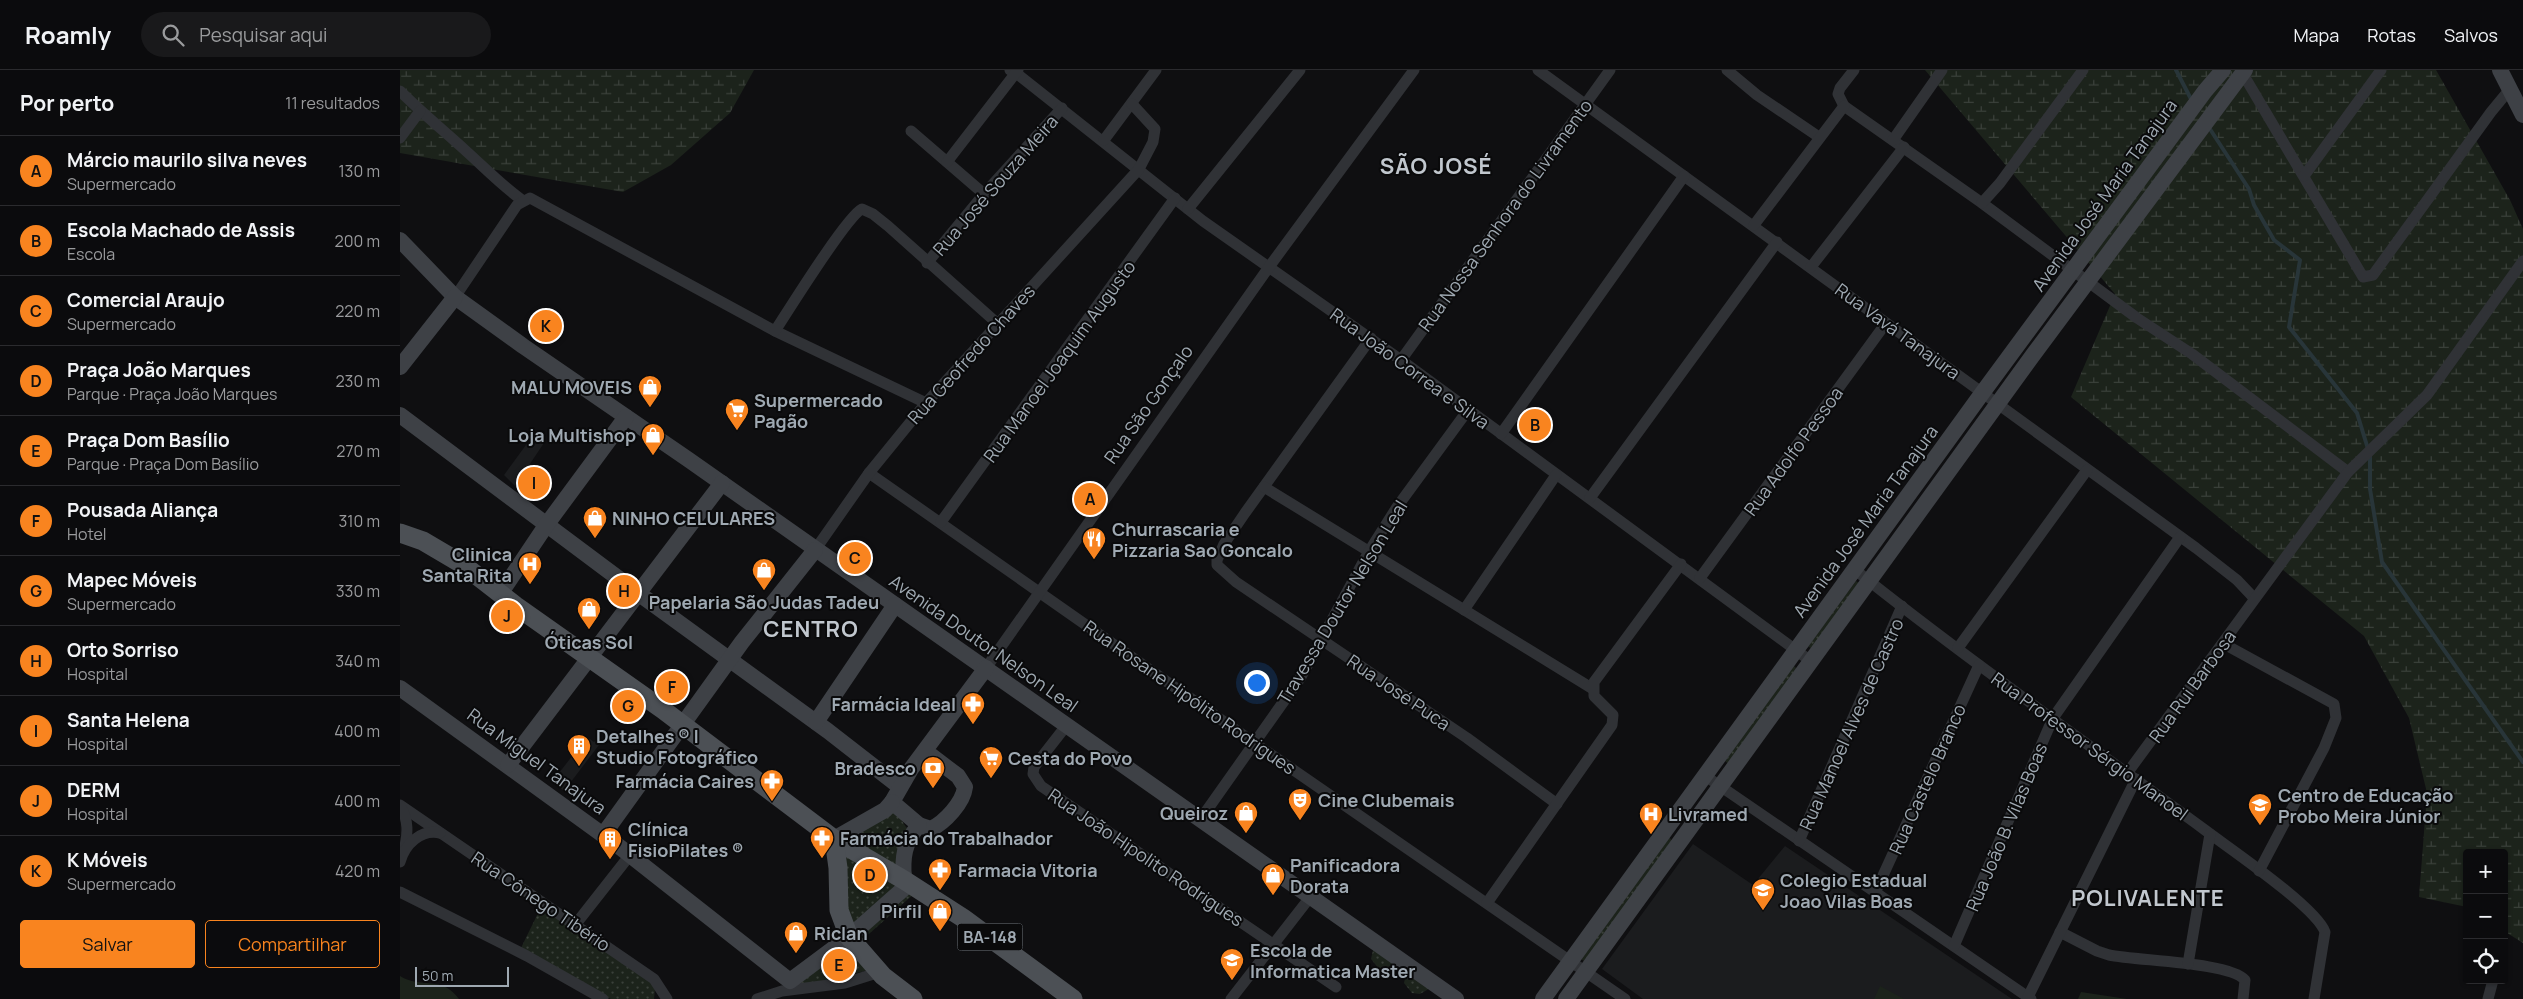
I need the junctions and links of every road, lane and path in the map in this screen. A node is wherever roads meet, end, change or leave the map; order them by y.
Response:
1 (1156, 70) edge
2 (1300, 70) edge
3 (1414, 70) edge
4 (1538, 70) edge
5 (1610, 70) edge
6 (1727, 70) edge
7 (1854, 70) edge
8 (1942, 70) edge
9 (2084, 70) edge
10 (2380, 70) edge
11 (2500, 70) edge
12 (1015, 71) edge
13 (2244, 72) edge
14 (2217, 73) edge
15 (2510, 89) junction
16 (400, 90) edge
17 (1132, 104) junction
18 (1585, 104) junction
19 (1844, 106) junction
20 (1062, 108) junction
21 (420, 112) junction
22 (2523, 114) edge
23 (911, 131) dead end
24 (1819, 137) junction
25 (400, 138) edge
26 (1104, 140) junction
27 (1893, 140) junction
28 (1904, 148) junction
29 (947, 162) junction
30 (1139, 169) junction
31 (1684, 176) junction
32 (2304, 176) junction
33 (984, 194) junction
34 (1176, 198) junction
35 (522, 200) junction
36 (1982, 203) junction
37 (1188, 209) junction
38 (1754, 225) junction
39 (400, 240) edge
40 (1777, 242) junction
41 (2093, 244) junction
42 (2108, 256) junction
43 (2523, 261) edge
44 (928, 263) junction
45 (1269, 267) junction
46 (1811, 267) junction
47 (2073, 270) junction
48 (2089, 282) junction
49 (455, 297) junction
50 (1886, 323) junction
51 (998, 324) junction
52 (775, 331) junction
53 (1371, 338) junction
54 (1401, 360) junction
55 (400, 367) edge
56 (1983, 392) junction
57 (926, 403) junction
58 (1998, 404) junction
59 (1468, 410) junction
60 (400, 415) edge
61 (626, 417) junction
62 (1501, 434) junction
63 (1934, 460) junction
64 (2087, 470) junction
65 (1950, 472) junction
66 (2348, 472) junction
67 (869, 473) junction
68 (1556, 475) junction
69 (722, 483) junction
70 (1264, 487) junction
71 (1590, 498) junction
72 (400, 521) edge
73 (941, 522) junction
74 (547, 524) junction
75 (406, 535) edge
76 (2180, 537) junction
77 (815, 550) junction
78 (1368, 553) junction
79 (1681, 564) junction
80 (1854, 569) junction
81 (1700, 578) junction
82 (1870, 581) junction
83 (1040, 592) junction
84 (638, 593) junction
85 (500, 594) junction
86 (2254, 598) junction
87 (895, 605) junction
88 (1902, 606) junction
89 (1464, 610) junction
90 (1322, 640) junction
91 (2224, 644) junction
92 (1958, 648) junction
93 (1796, 650) junction
94 (591, 657) junction
95 (730, 659) junction
96 (1812, 662) junction
97 (1979, 665) junction
98 (986, 668) junction
99 (400, 688) edge
100 (1593, 689) junction
101 (2053, 718) junction
102 (816, 722) junction
103 (682, 724) junction
104 (1066, 726) junction
105 (1253, 742) junction
106 (925, 751) junction
107 (508, 765) junction
108 (1704, 775) junction
109 (2132, 776) junction
110 (1720, 786) junction
111 (900, 787) junction
112 (892, 802) junction
113 (1557, 804) junction
114 (402, 807) edge
115 (1200, 820) junction
116 (918, 825) junction
117 (442, 834) junction
118 (603, 834) junction
119 (2210, 834) junction
120 (834, 839) junction
121 (1799, 841) junction
122 (630, 855) junction
123 (400, 856) edge
124 (400, 862) edge
125 (2259, 871) junction
126 (907, 882) junction
127 (400, 885) edge
128 (400, 892) edge
129 (1876, 893) junction
130 (1311, 896) junction
131 (412, 897) junction
132 (1486, 903) junction
133 (575, 925) junction
134 (2060, 932) junction
135 (848, 938) junction
136 (1273, 944) junction
137 (1954, 946) junction
138 (1570, 960) junction
139 (2188, 964) junction
140 (1586, 971) junction
141 (880, 972) junction
142 (2492, 984) edge
143 (786, 986) junction
144 (1336, 987) dead end
145 (2030, 998) edge
146 (603, 999) edge
147 (667, 999) edge
148 (757, 999) edge
149 (913, 999) edge
150 (1073, 999) edge
151 (1231, 999) edge
152 (1456, 999) edge
153 (1543, 999) edge
154 (1566, 999) edge
155 (1625, 999) edge
156 (2243, 999) edge
157 (2314, 999) edge
158 (2488, 999) edge

1 - 17 street
2 - 37 street
3 - 45 street, Rua São Gonçalo
4 - 18 street, Rua Vavá Tanajura
5 - 18 street, Rua Nossa Senhora do Livramento
6 - 24 street
7 - 19 street
8 - 27 street
9 - 36 street
10 - 32 street
11 - 15 street
12 - 20 street, Rua João Correa e Silva
12 - 29 street
13 - 32 street
13 - 42 street
14 - 41 street, Avenida José Maria Tanajura
15 - 22 street
15 - 32 street
16 - 21 street
17 - 26 street
17 - 30 street, Rua Geofredo Chaves
18 - 31 street, Rua Vavá Tanajura
18 - 54 street, Rua Nossa Senhora do Livramento
19 - 24 street
19 - 27 street
20 - 26 street, Rua João Correa e Silva
20 - 33 street, Rua José Souza Meira
21 - 25 street
21 - 35 street
23 - 29 street
24 - 38 street
26 - 30 street, Rua João Correa e Silva
27 - 28 street
28 - 36 street
28 - 46 street
29 - 33 street
30 - 34 street, Rua João Correa e Silva
30 - 51 street, Rua Geofredo Chaves
31 - 38 street, Rua Vavá Tanajura
31 - 62 street
33 - 44 street, Rua José Souza Meira
34 - 37 street, Rua João Correa e Silva
34 - 73 street, Rua Manoel Joaquim Augusto
35 - 49 street
35 - 52 street
36 - 47 street
37 - 45 street, Rua João Correa e Silva
38 - 40 street, Rua Vavá Tanajura
39 - 49 street, Avenida Doutor Nelson Leal
40 - 46 street, Rua Vavá Tanajura
40 - 71 street
41 - 42 street
41 - 47 street, Avenida José Maria Tanajura
42 - 48 street
43 - 66 street, Rua Rui Barbosa
44 - 51 street
44 - 52 street
45 - 53 street, Rua João Correa e Silva
45 - 83 street, Rua São Gonçalo
46 - 50 street, Rua Vavá Tanajura
47 - 48 street
47 - 56 street, Avenida José Maria Tanajura
48 - 58 street
48 - 66 street
49 - 55 street
49 - 61 street, Avenida Doutor Nelson Leal
50 - 56 street, Rua Vavá Tanajura
50 - 81 street, Rua Adolfo Pessoa
51 - 57 street, Rua Geofredo Chaves
52 - 57 street
53 - 54 street, Rua João Correa e Silva
53 - 70 street
54 - 59 street, Rua João Correa e Silva
56 - 58 street, Rua Vavá Tanajura
56 - 63 street, Avenida José Maria Tanajura
57 - 67 street, Rua Geofredo Chaves
58 - 64 street, Rua Vavá Tanajura
58 - 65 street
59 - 62 street, Rua João Correa e Silva
59 - 78 street, Travessa Doutor Nelson Leal
60 - 74 street
61 - 69 street, Avenida Doutor Nelson Leal
61 - 74 street
62 - 68 street, Rua João Correa e Silva
63 - 65 street
63 - 80 street, Avenida José Maria Tanajura
64 - 76 street, Rua Vavá Tanajura
64 - 92 street
65 - 82 street
66 - 86 street, Rua Rui Barbosa
67 - 73 street, Rua Rosane Hipólito Rodrigues
67 - 77 street, Rua Geofredo Chaves
68 - 71 street, Rua João Correa e Silva
68 - 89 street
69 - 77 street, Avenida Doutor Nelson Leal
69 - 84 street
70 - 78 street
70 - 90 street, Rua José Puca
71 - 79 street, Rua João Correa e Silva
72 - 75 street
73 - 83 street, Rua Rosane Hipólito Rodrigues
74 - 84 street
74 - 85 street
75 - 85 main road
76 - 86 street, Rua Vavá Tanajura
76 - 101 street, Rua João B. Vilas Boas
77 - 87 street, Avenida Doutor Nelson Leal
77 - 95 street
78 - 89 street
78 - 90 street, Travessa Doutor Nelson Leal
79 - 81 street, Rua João Correa e Silva
79 - 100 street
80 - 82 street, Rua Professor Sérgio Manoel
80 - 93 street, Avenida José Maria Tanajura
81 - 93 street, Rua João Correa e Silva
82 - 88 street, Rua Professor Sérgio Manoel
82 - 96 street
83 - 98 street, Rua São Gonçalo
83 - 105 street, Rua Rosane Hipólito Rodrigues
84 - 94 street
84 - 95 street
85 - 94 main road
86 - 91 street, Rua Rui Barbosa
87 - 98 street, Avenida Doutor Nelson Leal
87 - 102 street
88 - 92 street, Rua Professor Sérgio Manoel
88 - 121 street, Rua Manoel Alves de Castro
89 - 100 street
90 - 105 street, Travessa Doutor Nelson Leal
90 - 113 street, Rua José Puca
91 - 109 street, Rua Rui Barbosa
91 - 125 street
92 - 97 street, Rua Professor Sérgio Manoel
93 - 96 street, Rua João Correa e Silva
93 - 108 street, Avenida José Maria Tanajura
94 - 103 main road
94 - 107 street
95 - 102 street
95 - 103 street
96 - 110 street
97 - 101 street, Rua Professor Sérgio Manoel
97 - 129 street, Rua Castelo Branco
98 - 104 street, Avenida Doutor Nelson Leal
98 - 106 street, Rua São Gonçalo
99 - 107 street, Rua Miguel Tanajura
100 - 113 street
101 - 109 street, Rua Professor Sérgio Manoel
101 - 137 street, Rua João B. Vilas Boas
102 - 111 street
103 - 118 street
103 - 120 main road
104 - 115 street, Avenida Doutor Nelson Leal
104 - 136 street, Rua João Hipolito Rodrigues
105 - 115 street, Travessa Doutor Nelson Leal
105 - 132 street, Rua Rosane Hipólito Rodrigues
106 - 111 street, Rua São Gonçalo
106 - 116 street
107 - 118 street, Rua Miguel Tanajura
108 - 110 street
108 - 138 street, Avenida José Maria Tanajura
109 - 119 street, Rua Professor Sérgio Manoel
109 - 134 street, Rua Rui Barbosa
110 - 121 street
110 - 140 street
111 - 112 street, Rua São Gonçalo
112 - 116 street
112 - 120 street
113 - 132 street
114 - 117 street, Rua Cônego Tibério
114 - 123 street
115 - 130 street, Avenida Doutor Nelson Leal
116 - 126 street
117 - 124 street
117 - 133 street, Rua Cônego Tibério
118 - 122 street, Rua Miguel Tanajura
119 - 125 street, Rua Professor Sérgio Manoel
119 - 139 street
120 - 126 main road, BA-148
120 - 135 main road
121 - 129 street
122 - 133 street
122 - 143 street, Rua Miguel Tanajura
125 - 157 street, Rua Professor Sérgio Manoel
126 - 135 street
126 - 150 main road, BA-148
127 - 131 street
128 - 131 street
129 - 137 street
130 - 136 street
130 - 152 street, Avenida Doutor Nelson Leal
131 - 146 street
132 - 138 street, Rua Rosane Hipólito Rodrigues
133 - 147 street, Rua Cônego Tibério
134 - 139 street
134 - 145 street, Rua Rui Barbosa
135 - 141 main road
135 - 143 street
136 - 144 street, Rua João Hipolito Rodrigues
136 - 151 street
137 - 145 street
138 - 140 street, Rua Rosane Hipólito Rodrigues
138 - 153 street, Avenida José Maria Tanajura
139 - 156 street
140 - 154 street
140 - 155 street, Rua Rosane Hipólito Rodrigues
141 - 143 street
141 - 149 main road
142 - 158 street
143 - 148 street

